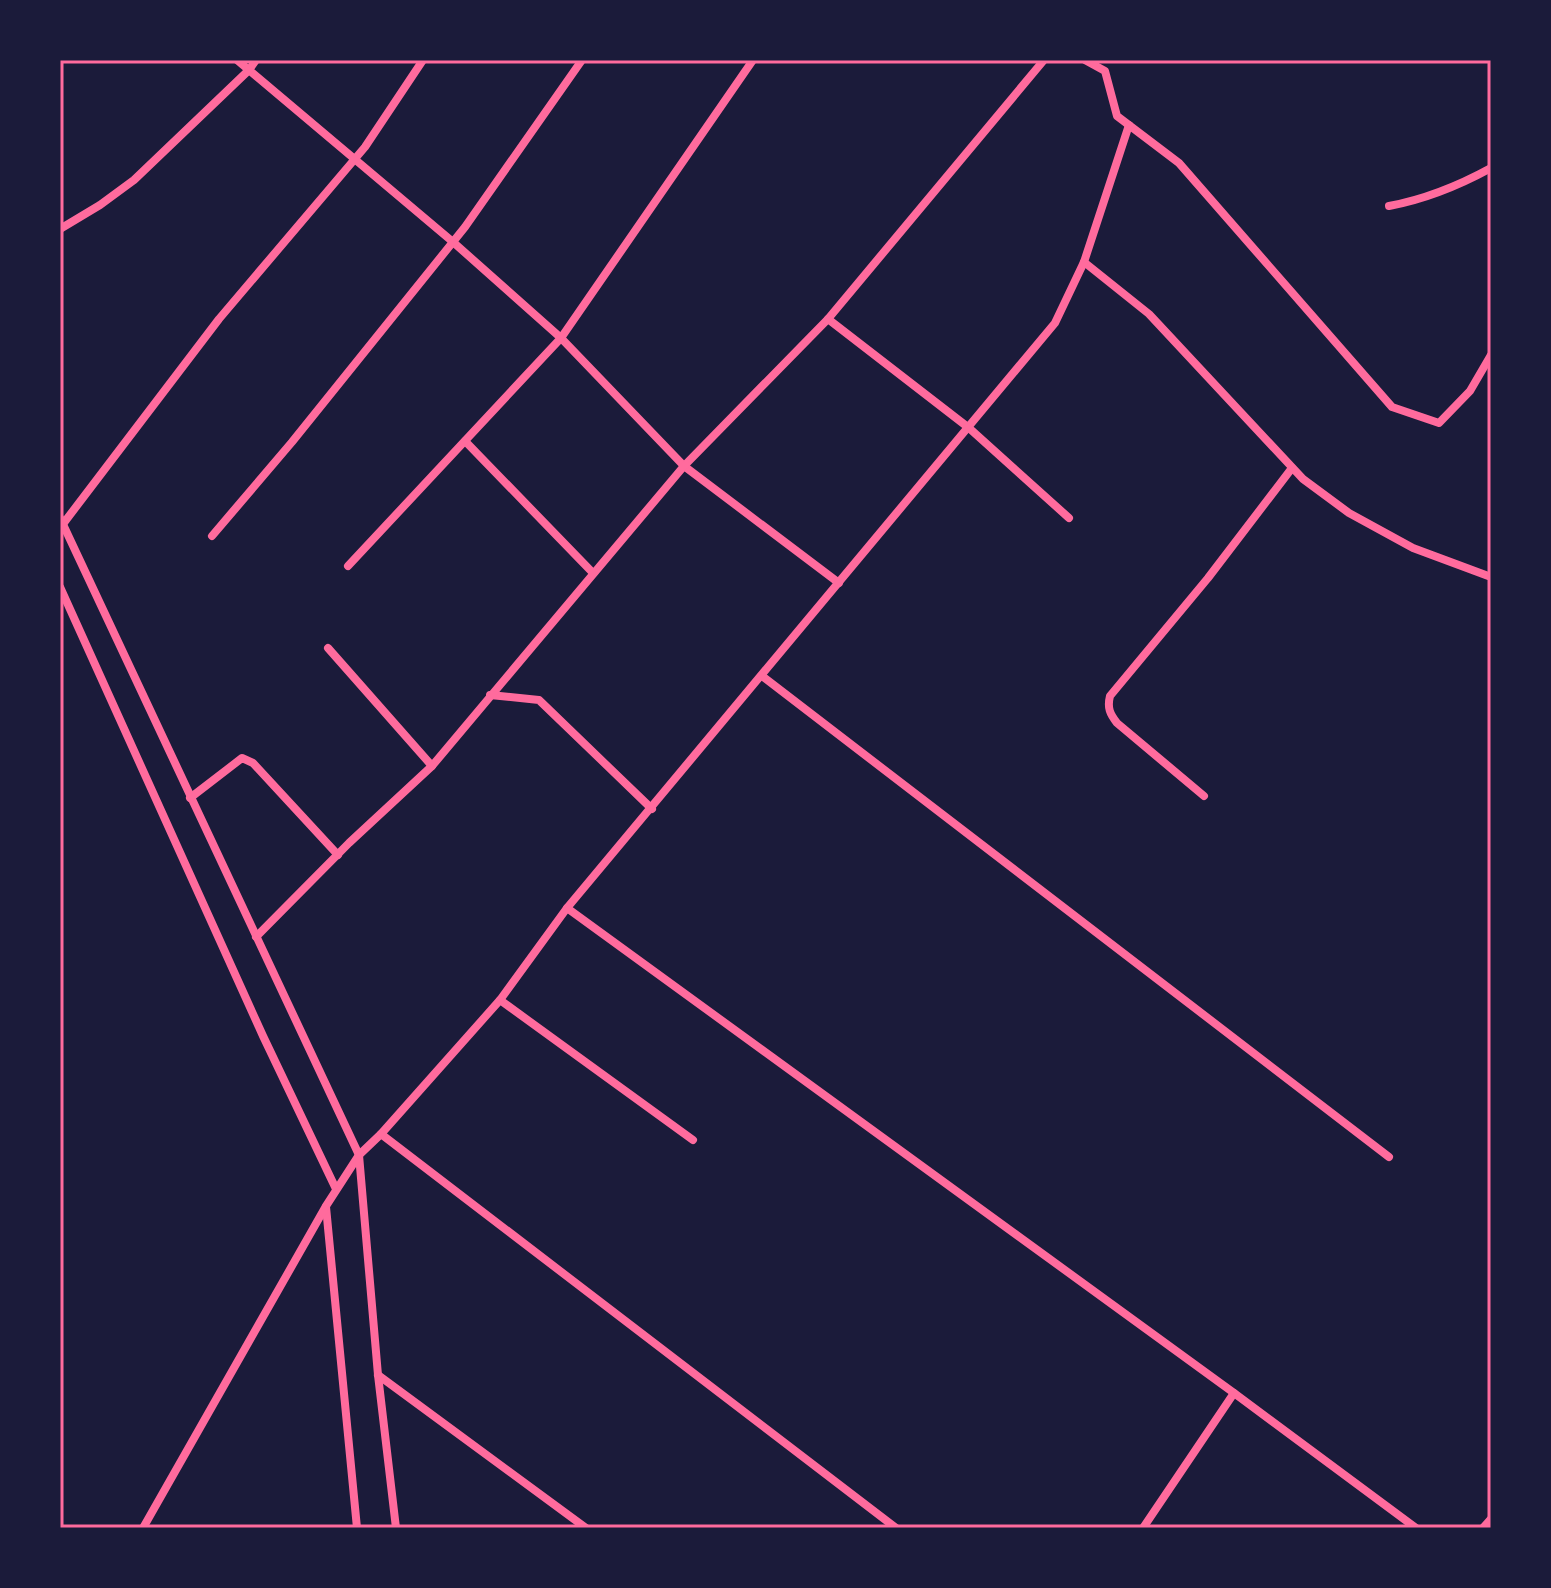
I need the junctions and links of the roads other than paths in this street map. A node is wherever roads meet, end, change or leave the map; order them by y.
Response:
1 (237, 60) edge
2 (256, 60) edge
3 (423, 60) edge
4 (582, 60) edge
5 (753, 60) edge
6 (1044, 60) edge
7 (1085, 60) edge
8 (249, 70) junction
9 (1129, 125) junction
10 (354, 159) junction
11 (1491, 168) edge
12 (1389, 206) dead end
13 (60, 229) edge
14 (453, 242) junction
15 (1084, 262) junction
16 (828, 319) junction
17 (561, 338) junction
18 (1491, 355) edge
19 (969, 428) junction
20 (465, 441) junction
21 (684, 466) junction
22 (1292, 468) junction
23 (1069, 518) dead end
24 (62, 521) edge
25 (212, 536) dead end
26 (348, 566) dead end
27 (593, 573) junction
28 (1491, 577) edge
29 (839, 583) junction
30 (60, 587) edge
31 (328, 648) dead end
32 (762, 676) junction
33 (490, 695) junction
34 (432, 766) junction
35 (1204, 796) dead end
36 (190, 798) junction
37 (652, 809) junction
38 (338, 855) junction
39 (567, 908) junction
40 (256, 937) junction
41 (500, 1000) junction
42 (381, 1134) junction
43 (693, 1140) dead end
44 (359, 1155) junction
45 (1389, 1157) dead end
46 (336, 1189) junction
47 (326, 1206) junction
48 (378, 1375) junction
49 (1234, 1393) junction
50 (1491, 1519) edge
51 (143, 1528) edge
52 (357, 1528) edge
53 (396, 1528) edge
54 (586, 1528) edge
55 (896, 1528) edge
56 (1143, 1528) edge
57 (1416, 1528) edge
58 (1483, 1528) edge

1 - 8 street
2 - 8 street
3 - 10 street
4 - 14 street
5 - 17 street
6 - 16 street
7 - 9 street
8 - 10 street
8 - 13 street
9 - 15 street
9 - 18 street
10 - 14 street
10 - 24 street
11 - 12 street
14 - 17 street
14 - 25 street
15 - 19 street
15 - 22 street
16 - 19 street
16 - 21 street
17 - 20 street
17 - 21 street
19 - 23 street
19 - 29 street
20 - 26 street
20 - 27 street
21 - 27 street
21 - 29 street
22 - 28 street
22 - 35 street
24 - 36 street
27 - 33 street
29 - 32 street
30 - 46 street
31 - 34 street
32 - 37 street
32 - 45 street
33 - 34 street
33 - 37 street
34 - 38 street
36 - 38 street
36 - 40 street
37 - 39 street
38 - 40 street
39 - 41 street
39 - 49 street
40 - 44 street
41 - 42 street
41 - 43 street
42 - 44 street
42 - 55 street
44 - 46 street
44 - 48 street
46 - 47 street
47 - 51 street
47 - 52 street
48 - 53 street
48 - 54 street
49 - 56 street
49 - 57 street
50 - 58 street

